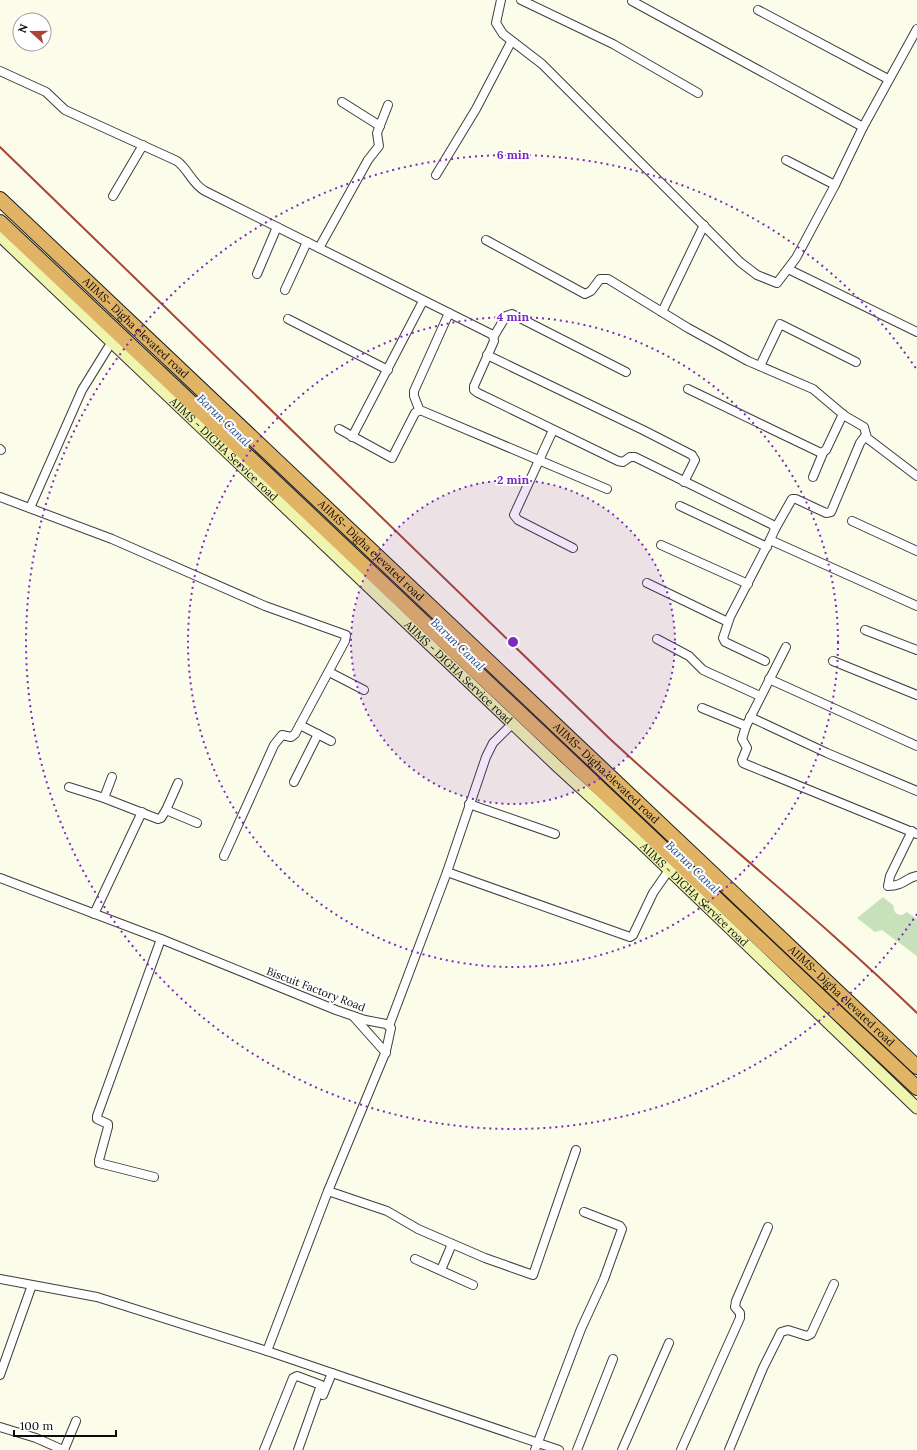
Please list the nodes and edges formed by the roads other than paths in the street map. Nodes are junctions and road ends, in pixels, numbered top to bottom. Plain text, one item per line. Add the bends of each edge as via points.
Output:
1 (501, 0) edge
2 (521, 0) edge
3 (632, 0) edge
4 (758, 10) dead end
5 (917, 29) edge
6 (511, 42) junction
7 (0, 71) edge
8 (888, 79) junction
9 (698, 93) dead end
10 (342, 102) dead end
11 (388, 105) dead end
12 (380, 126) junction
13 (863, 127) junction
14 (143, 145) junction
15 (786, 160) dead end
16 (436, 176) dead end
17 (835, 185) junction
18 (113, 196) dead end
19 (0, 199) edge
20 (0, 222) edge
21 (704, 225) junction
22 (277, 227) junction
23 (0, 236) edge
24 (486, 240) dead end
25 (307, 242) junction
26 (319, 248) junction
27 (788, 269) junction
28 (257, 274) dead end
29 (285, 290) dead end
30 (423, 301) junction
31 (662, 312) junction
32 (449, 313) junction
33 (288, 318) dead end
34 (917, 332) edge
35 (494, 336) junction
36 (111, 343) junction
37 (487, 355) junction
38 (856, 362) dead end
39 (760, 366) junction
40 (388, 370) junction
41 (626, 372) dead end
42 (688, 389) dead end
43 (418, 410) junction
44 (843, 414) junction
45 (339, 429) dead end
46 (553, 430) junction
47 (866, 435) junction
48 (352, 437) junction
49 (823, 453) junction
50 (540, 461) junction
51 (917, 476) edge
52 (813, 477) dead end
53 (684, 482) junction
54 (607, 489) dead end
55 (0, 497) edge
56 (680, 506) dead end
57 (30, 508) junction
58 (852, 521) dead end
59 (774, 529) junction
60 (769, 544) junction
61 (661, 545) dead end
62 (573, 548) dead end
63 (917, 551) edge
64 (647, 583) dead end
65 (748, 584) junction
66 (917, 606) edge
67 (728, 622) junction
68 (865, 630) dead end
69 (657, 639) dead end
70 (786, 647) dead end
71 (917, 650) edge
72 (765, 661) dead end
73 (833, 661) dead end
74 (329, 672) junction
75 (769, 679) junction
76 (364, 690) dead end
77 (917, 695) edge
78 (760, 696) junction
79 (702, 708) dead end
80 (750, 717) junction
81 (512, 724) junction
82 (300, 725) junction
83 (746, 726) junction
84 (318, 734) junction
85 (331, 741) dead end
86 (917, 746) edge
87 (112, 777) dead end
88 (294, 782) dead end
89 (178, 783) dead end
90 (69, 786) dead end
91 (917, 791) edge
92 (104, 798) junction
93 (469, 804) junction
94 (166, 810) junction
95 (142, 812) junction
96 (197, 823) dead end
97 (914, 833) edge
98 (555, 834) dead end
99 (224, 856) dead end
100 (669, 870) junction
101 (447, 872) junction
102 (917, 876) edge
103 (0, 878) edge
104 (94, 914) junction
105 (161, 939) junction
106 (353, 1016) junction
107 (389, 1026) junction
108 (386, 1053) junction
109 (917, 1067) edge
110 (917, 1088) edge
111 (917, 1108) edge
112 (576, 1150) dead end
113 (154, 1177) dead end
114 (328, 1191) junction
115 (584, 1212) dead end
116 (768, 1227) dead end
117 (452, 1244) junction
118 (415, 1258) dead end
119 (441, 1270) junction
120 (0, 1278) edge
121 (834, 1284) dead end
122 (32, 1285) junction
123 (473, 1285) dead end
124 (670, 1343) dead end
125 (267, 1351) junction
126 (613, 1359) dead end
127 (312, 1366) junction
128 (332, 1373) junction
129 (0, 1374) edge
130 (307, 1379) junction
131 (76, 1421) dead end
132 (0, 1427) edge
133 (536, 1446) edge
134 (61, 1450) edge
135 (264, 1450) edge
136 (298, 1450) edge
137 (301, 1450) edge
138 (559, 1450) edge
139 (578, 1450) edge
140 (622, 1450) edge
141 (681, 1450) edge
142 (729, 1450) edge

1 - 6 street via 496,24
2 - 9 street via 619,47
3 - 13 street
4 - 8 street
5 - 8 street
6 - 16 street via 476,109
6 - 21 street via 538,60
7 - 14 street via 46,92 65,110
8 - 13 street
10 - 12 street
11 - 12 street
12 - 26 street via 377,136 379,146 368,160
13 - 17 street
14 - 18 street
14 - 22 street via 182,165 201,189
15 - 17 street
17 - 27 street
19 - 109 highway, AIIMS- Digha elevated road
20 - 110 highway, AIIMS- Digha elevated road
21 - 27 street via 740,262 757,275 777,283
21 - 31 street
22 - 25 street
22 - 28 street
23 - 36 main road, AIIMS - DIGHA Service road
24 - 31 street via 585,294 603,278
25 - 26 street
25 - 29 street
26 - 30 street
27 - 34 street
30 - 32 street
30 - 40 street
31 - 39 street
32 - 35 street
32 - 43 street via 414,391
33 - 40 street
35 - 37 street
35 - 41 street via 506,316 512,314
36 - 57 street via 82,390
36 - 81 main road, AIIMS - DIGHA Service road
37 - 46 street via 474,383 475,391
37 - 53 street via 692,455 695,460
38 - 39 street via 780,324
39 - 44 street via 808,386
40 - 48 street
42 - 49 street via 771,431
43 - 48 street via 392,458
43 - 50 street
44 - 47 street via 864,427
44 - 49 street
45 - 48 street
46 - 50 street
46 - 53 street via 618,461 623,462 634,457
47 - 51 street
47 - 59 street via 860,443 830,512 826,513 792,499
49 - 52 street
50 - 54 street
50 - 62 street via 515,510 515,517
53 - 59 street via 772,524
55 - 57 street
56 - 60 street
57 - 74 street via 112,539 265,606 346,635
58 - 63 street
59 - 60 street
60 - 65 street
60 - 66 street
61 - 65 street
64 - 67 street
65 - 67 street
67 - 72 street via 723,635 724,641
68 - 71 street
69 - 78 street via 689,656 703,670
70 - 75 street
73 - 77 street
74 - 76 street
74 - 82 street
75 - 78 street
75 - 86 street
78 - 80 street
79 - 83 street
80 - 83 street
80 - 91 street
81 - 93 street via 490,748
81 - 100 main road, AIIMS - DIGHA Service road
82 - 84 street
82 - 99 street via 293,736 279,737 253,788
83 - 97 street via 742,739 747,746 742,760 745,764
84 - 85 street
84 - 88 street
87 - 92 street
89 - 94 street
90 - 92 street
92 - 95 street
93 - 98 street
93 - 101 street
94 - 95 street via 160,819
94 - 96 street
95 - 104 street
97 - 102 street via 890,876 888,886 898,886
100 - 101 street via 653,893 630,937
100 - 111 main road, AIIMS - DIGHA Service road
101 - 107 street
103 - 104 street, Biscuit Factory Road
104 - 105 street, Biscuit Factory Road
105 - 106 street, Biscuit Factory Road
105 - 113 street via 97,1116 97,1119 108,1124 99,1163
106 - 107 street, Biscuit Factory Road
106 - 108 street
107 - 108 street via 390,1038
108 - 114 street
112 - 117 street via 533,1275
114 - 117 street via 387,1211 412,1226
114 - 125 street
115 - 133 street via 620,1226 622,1230
116 - 141 street via 735,1304 740,1318
117 - 119 street
118 - 119 street
119 - 123 street
120 - 122 street
121 - 142 street via 811,1334 807,1336 788,1330 781,1332
122 - 125 street via 97,1297
122 - 129 street
124 - 140 street
125 - 127 street
126 - 139 street
127 - 128 street
127 - 130 street
128 - 133 street
128 - 137 street
130 - 135 street via 297,1376 293,1378
130 - 136 street via 319,1384 321,1388
131 - 134 street
132 - 134 street via 36,1438
133 - 138 street

